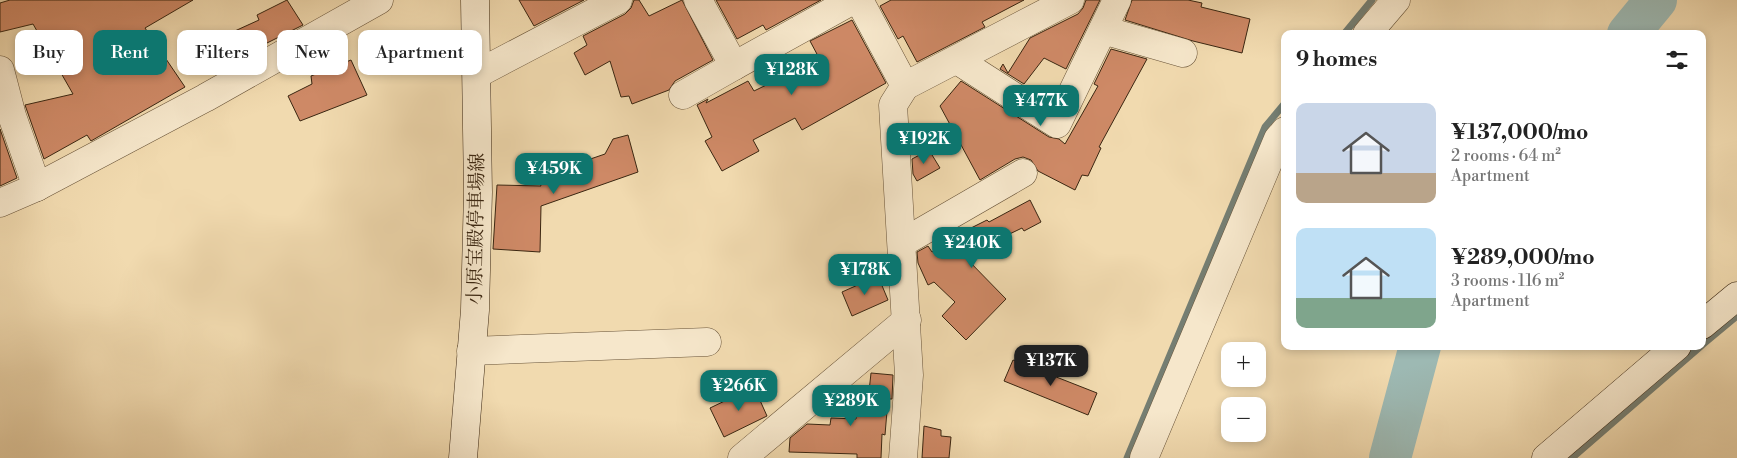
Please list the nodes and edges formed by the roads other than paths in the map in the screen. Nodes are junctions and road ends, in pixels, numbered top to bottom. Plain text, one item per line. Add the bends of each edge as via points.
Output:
1 (379, 0) edge
2 (475, 0) edge
3 (618, 0) edge
4 (698, 0) edge
5 (853, 0) edge
6 (859, 0) edge
7 (1070, 0) edge
8 (1117, 0) edge
9 (1396, 0) edge
10 (476, 30) edge
11 (1103, 30) junction
12 (1370, 30) edge
13 (1183, 53) dead end
14 (957, 60) junction
15 (734, 66) junction
16 (0, 70) edge
17 (482, 71) edge
18 (477, 75) edge
19 (905, 86) junction
20 (683, 96) dead end
21 (1281, 136) edge
22 (1023, 173) dead end
23 (37, 187) junction
24 (0, 203) edge
25 (902, 243) junction
26 (1737, 296) edge
27 (907, 320) junction
28 (1706, 322) edge
29 (706, 342) dead end
30 (1672, 350) edge
31 (471, 351) junction
32 (463, 458) edge
33 (742, 458) edge
34 (903, 458) edge
35 (1144, 458) edge
36 (1546, 458) edge

1 - 23 street via 280,57
2 - 10 street, 小原宝殿停車場線
3 - 17 street
4 - 15 street
5 - 15 street
6 - 19 street
7 - 14 street
8 - 11 street
9 - 12 street
11 - 13 street
11 - 14 street via 1057,124
14 - 19 street
15 - 20 street
16 - 23 street
18 - 31 street, 小原宝殿停車場線 via 478,192
19 - 25 street via 893,105
21 - 35 street
22 - 25 street
23 - 24 street
25 - 27 street
26 - 28 street
27 - 33 street
27 - 34 street via 909,374
29 - 31 street
30 - 36 street
31 - 32 street, 小原宝殿停車場線

